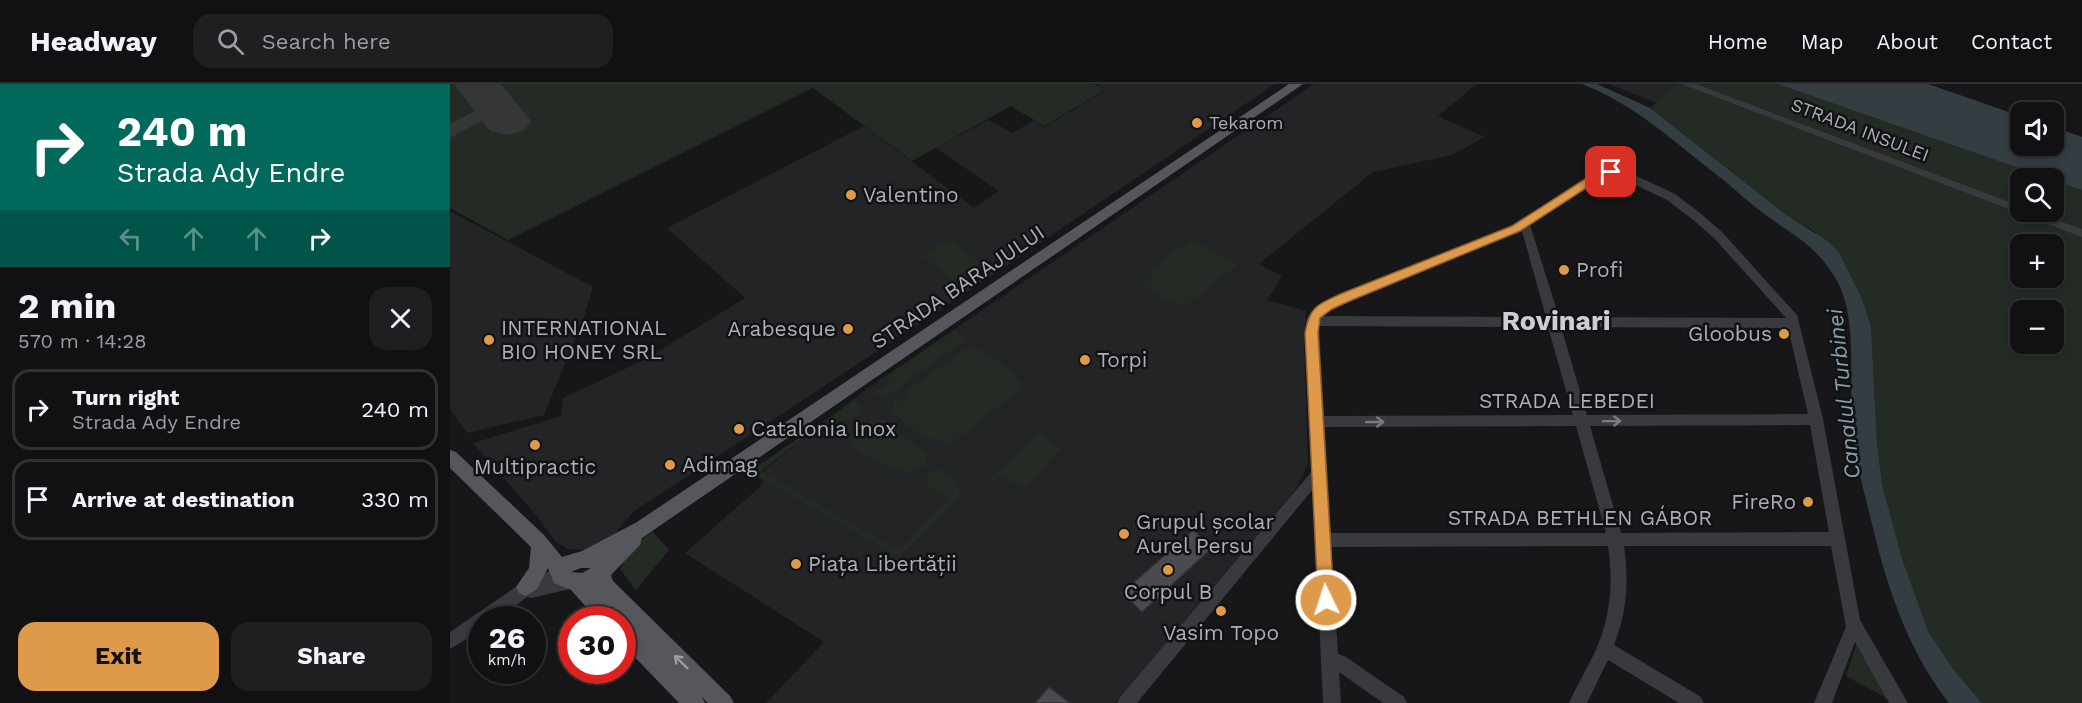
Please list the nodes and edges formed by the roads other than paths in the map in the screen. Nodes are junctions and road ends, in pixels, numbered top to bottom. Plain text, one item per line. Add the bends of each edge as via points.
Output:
1 (1297, 84) edge
2 (1687, 84) edge
3 (2010, 206) edge
4 (2052, 222) edge
5 (1524, 224) junction
6 (2082, 233) edge
7 (1312, 321) junction
8 (1553, 323) junction
9 (1793, 323) junction
10 (1816, 419) junction
11 (1317, 422) junction
12 (1582, 422) junction
13 (450, 457) edge
14 (1320, 471) junction
15 (644, 528) junction
16 (1615, 539) junction
17 (1838, 539) junction
18 (1322, 540) junction
19 (538, 543) junction
20 (622, 550) junction
21 (602, 570) junction
22 (571, 571) junction
23 (526, 587) junction
24 (508, 602) junction
25 (502, 606) edge
26 (612, 606) edge
27 (616, 606) edge
28 (618, 606) edge
29 (636, 627) edge
30 (468, 629) edge
31 (1856, 632) junction
32 (450, 641) edge
33 (636, 644) edge
34 (1605, 649) junction
35 (1330, 661) junction
36 (1330, 700) edge
37 (694, 703) edge
38 (723, 703) edge
39 (1126, 703) edge
40 (1398, 703) edge
41 (1578, 703) edge
42 (1695, 703) edge
43 (1823, 703) edge
44 (1899, 703) edge

1 - 15 main road, STRADA BARAJULUI
2 - 3 street, STRADA INSULEI
4 - 6 street, STRADA INSULEI
5 - 7 street via 1328,305
5 - 8 street
5 - 9 street via 1601,174 1627,175 1671,197 1706,225 1787,309
7 - 8 street
7 - 11 street
8 - 9 street
8 - 12 street
9 - 10 street
12 -> 10 street, STRADA LEBEDEI
10 - 17 street
11 -> 12 street, STRADA LEBEDEI
11 - 14 street
12 - 16 street
13 - 19 main road
14 - 18 street
14 - 39 street
15 - 20 main road, STRADA BARAJULUI
15 - 22 main road, STRADA BARAJULUI
16 - 17 street, STRADA BETHLEN GÁBOR
16 - 18 street, STRADA BETHLEN GÁBOR
16 - 34 street via 1620,570 1618,610
17 - 31 street
18 - 35 street
19 - 22 main road
19 - 23 main road via 540,564
20 - 21 main road, STRADA BARAJULUI
20 - 28 main road via 612,573
21 - 22 main road via 590,580
21 - 27 main road
22 - 23 street
22 - 24 street
22 - 26 main road
23 - 24 street
24 - 25 street
38 -> 29 main road
30 - 32 street
31 - 43 street via 1850,633
31 - 44 street
33 - 37 main road
34 - 41 street
34 - 42 street
35 - 36 street
35 - 40 street via 1340,663

